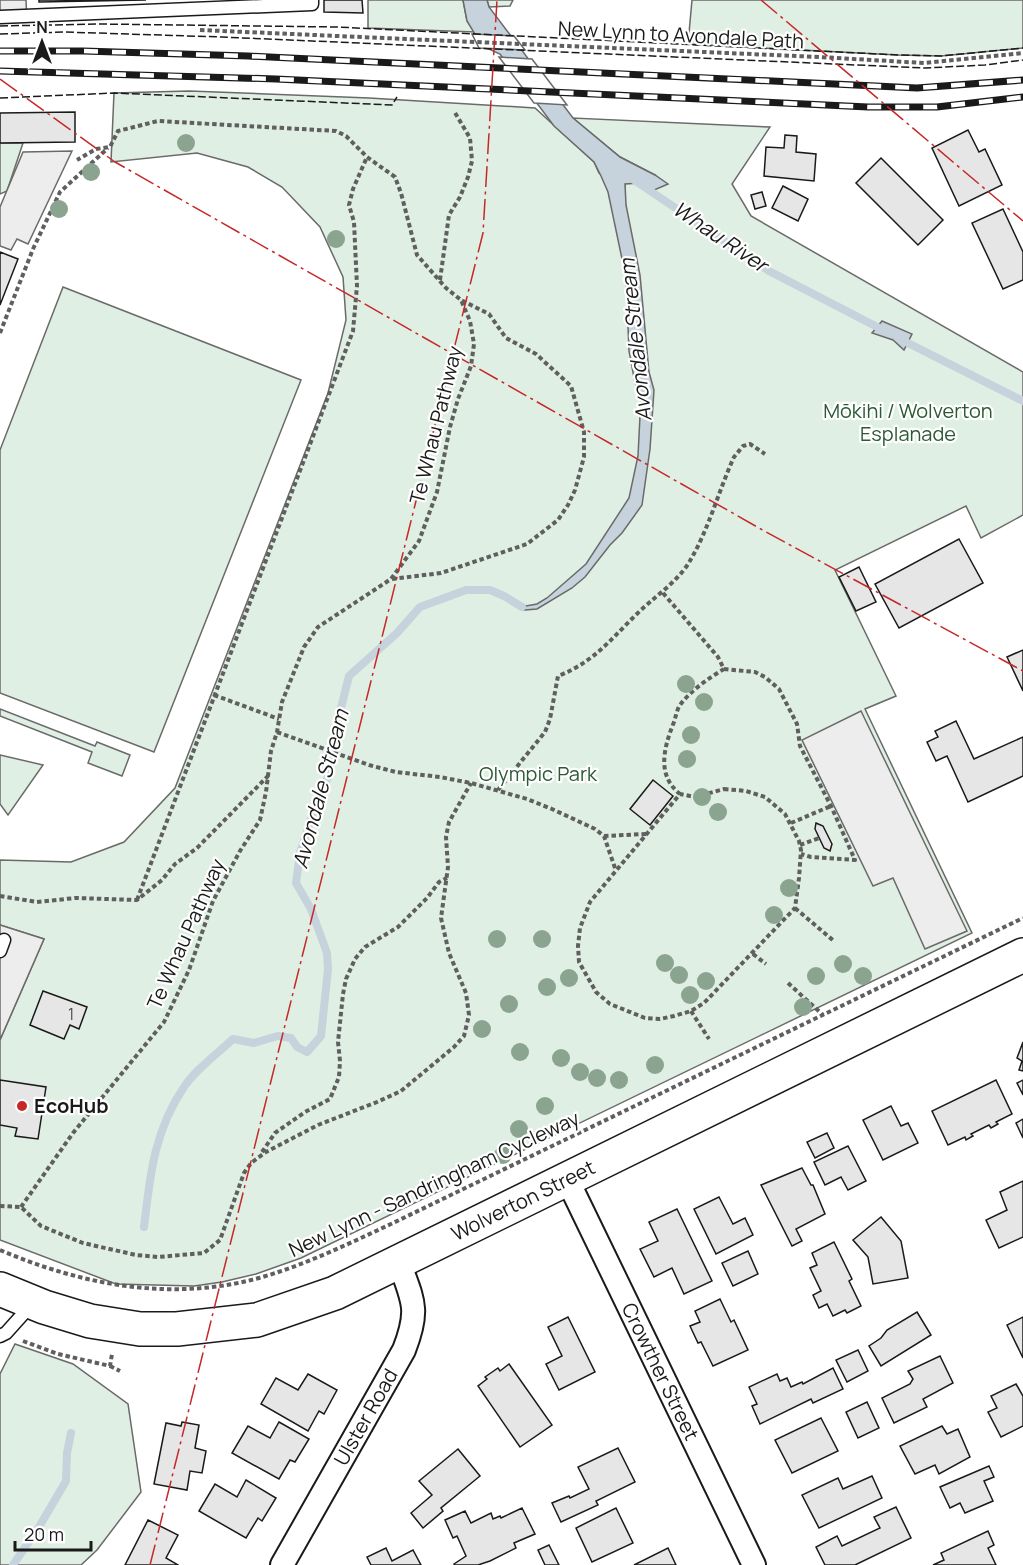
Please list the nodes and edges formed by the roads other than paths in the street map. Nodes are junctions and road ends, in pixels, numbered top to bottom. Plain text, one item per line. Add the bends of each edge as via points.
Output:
1 (312, 0) edge
2 (0, 17) edge
3 (1023, 955) edge
4 (567, 1179) junction
5 (399, 1262) junction
6 (0, 1290) edge
7 (33, 1303) junction
8 (3, 1335) edge
9 (282, 1565) edge
10 (754, 1565) edge

1 - 2 lane via 312,4
3 - 4 main road, Wolverton Street
4 - 5 main road, Wolverton Street
4 - 10 street, Crowther Street
5 - 7 main road, Wolverton Street via 335,1293 257,1320 215,1326 116,1326
5 - 9 street, Ulster Road via 413,1302 412,1330
6 - 7 main road, Wolverton Street
7 - 8 lane

